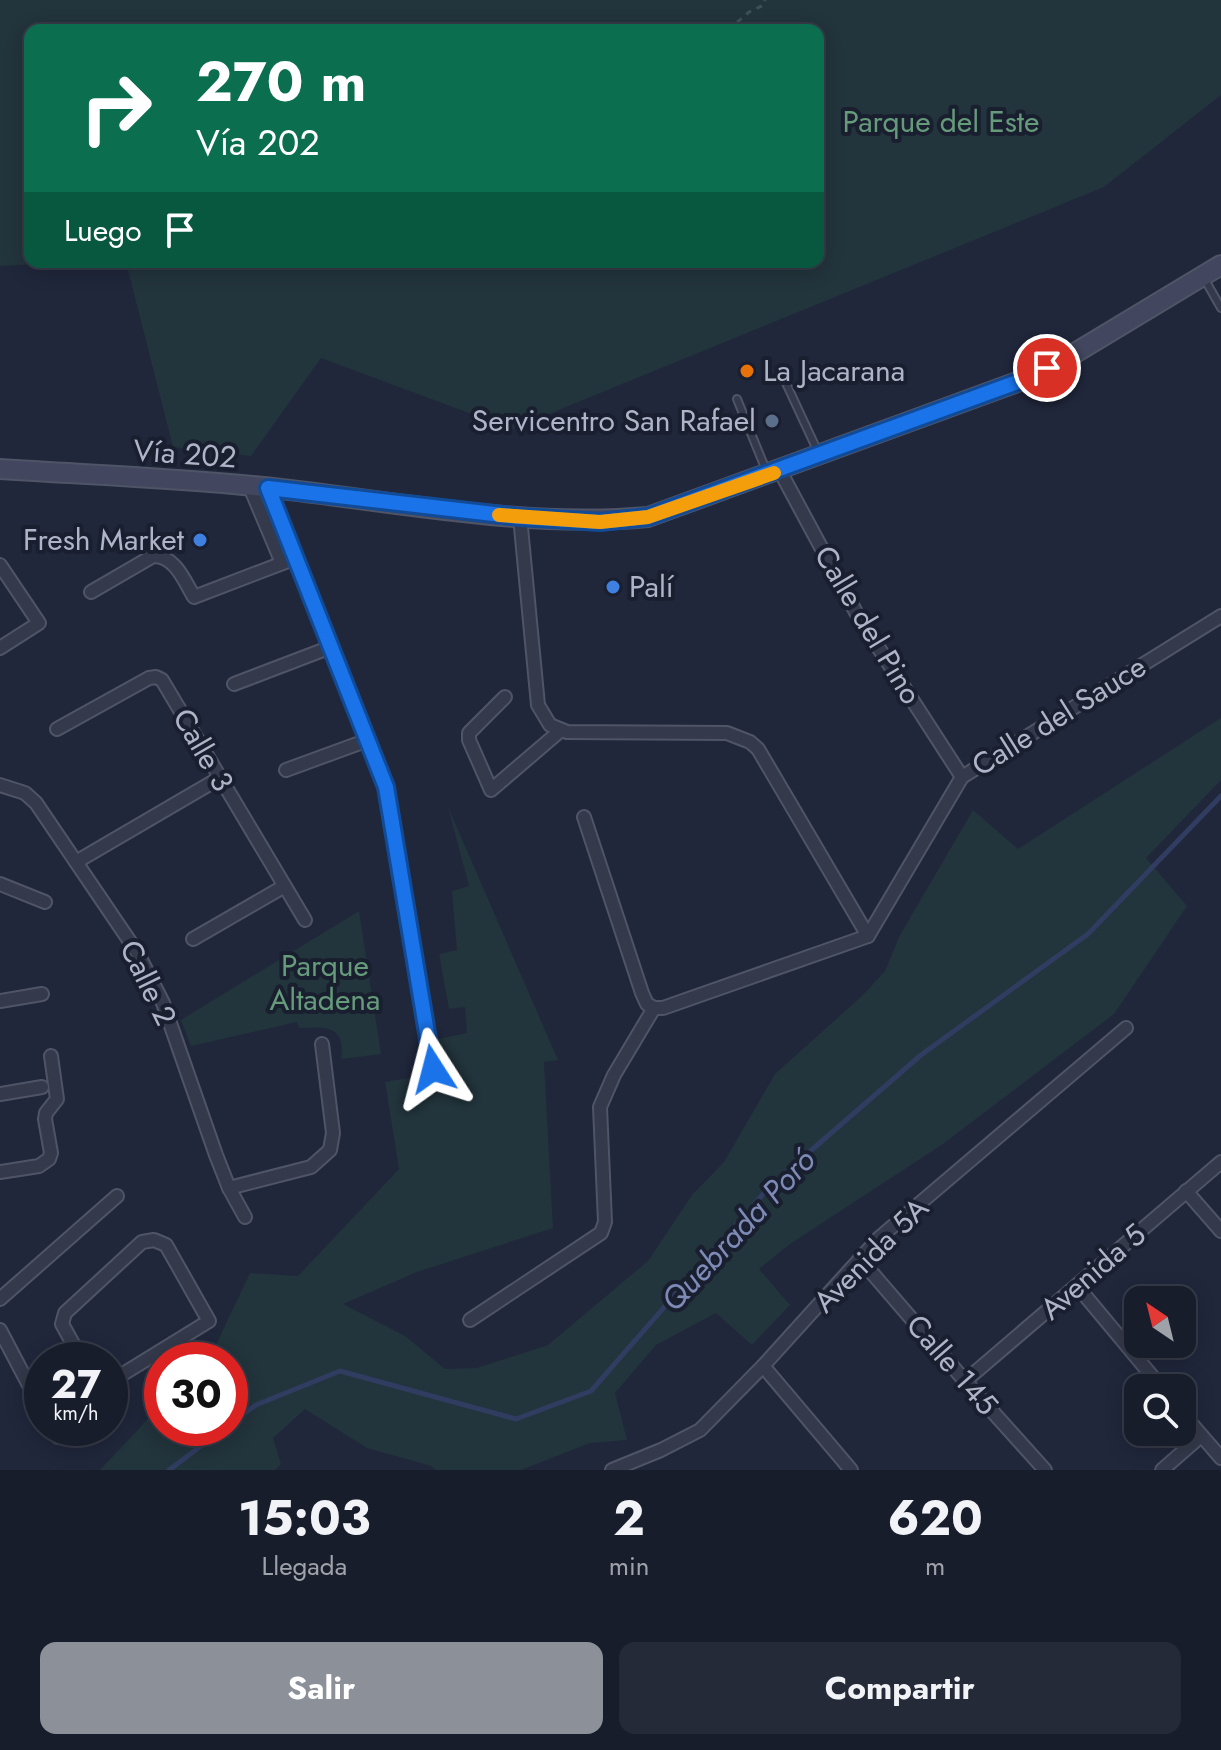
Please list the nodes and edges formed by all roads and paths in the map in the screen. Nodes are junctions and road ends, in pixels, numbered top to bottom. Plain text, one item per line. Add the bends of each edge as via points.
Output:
1 (765, 0) edge
2 (735, 24) edge
3 (1221, 265) edge
4 (1202, 275) junction
5 (1221, 308) edge
6 (785, 381) dead end
7 (737, 399) dead end
8 (819, 455) junction
9 (0, 469) edge
10 (774, 473) junction
11 (259, 487) junction
12 (520, 517) junction
13 (296, 558) junction
14 (282, 563) junction
15 (0, 565) edge
16 (91, 592) dead end
17 (1221, 616) edge
18 (331, 647) junction
19 (0, 648) edge
20 (234, 684) dead end
21 (505, 697) dead end
22 (57, 729) dead end
23 (560, 731) junction
24 (368, 740) junction
25 (286, 770) dead end
26 (962, 777) junction
27 (218, 779) junction
28 (0, 785) edge
29 (584, 817) dead end
30 (76, 862) junction
31 (0, 884) edge
32 (283, 887) junction
33 (45, 902) dead end
34 (305, 920) dead end
35 (868, 936) junction
36 (193, 939) dead end
37 (42, 994) dead end
38 (0, 1001) edge
39 (654, 1008) junction
40 (1126, 1028) dead end
41 (322, 1044) dead end
42 (51, 1056) dead end
43 (433, 1069) dead end
44 (42, 1087) dead end
45 (0, 1094) edge
46 (1221, 1162) edge
47 (0, 1172) edge
48 (229, 1188) junction
49 (1186, 1191) junction
50 (117, 1196) dead end
51 (245, 1217) dead end
52 (1221, 1231) edge
53 (860, 1259) junction
54 (1077, 1286) junction
55 (0, 1299) edge
56 (470, 1320) dead end
57 (0, 1330) edge
58 (72, 1342) edge
59 (763, 1366) junction
60 (128, 1371) edge
61 (1150, 1374) edge
62 (24, 1376) edge
63 (965, 1381) junction
64 (1196, 1430) edge
65 (1201, 1436) junction
66 (1221, 1458) edge
67 (612, 1470) edge
68 (851, 1470) edge
69 (1045, 1470) edge
70 (1162, 1470) edge

1 - 2 path
3 - 4 main road, Vía 202
4 - 5 lane
4 - 8 main road, Vía 202 via 1023,380
6 - 8 lane
7 - 10 lane
8 - 10 main road, Vía 202
9 - 11 main road, Vía 202
10 - 12 main road, Vía 202 via 648,517 600,522
10 - 26 street, Calle del Pino
11 - 12 main road, Vía 202
11 - 13 street
11 - 14 street
12 - 23 street via 538,705
13 - 14 street
13 - 18 street
14 - 16 street via 194,597 174,565 153,556
15 - 19 street via 39,623
17 - 26 street, Calle del Sauce
18 - 20 street
18 - 24 street
21 - 23 street via 469,733 491,790
22 - 27 street, Calle 3 via 156,677 167,687
23 - 35 street via 727,733 750,742
24 - 25 street
24 - 43 street via 386,787
26 - 35 street, Calle del Sauce
27 - 30 street
27 - 32 street, Calle 3
28 - 30 street, Calle 2 via 25,793 36,803
29 - 39 street via 642,993
30 - 48 street, Calle 2 via 137,952 163,1003
31 - 33 street
32 - 34 street, Calle 3
32 - 36 street
35 - 39 street
37 - 38 street
39 - 56 street via 600,1107 605,1222 601,1233
40 - 53 street, Avenida 5A
41 - 48 street via 333,1133 330,1150 311,1167
42 - 47 street via 57,1099 45,1119 49,1159 39,1166
44 - 45 street
46 - 49 street, Avenida 5
48 - 51 street, Calle 2
49 - 52 street
49 - 54 street, Avenida 5
50 - 55 street
53 - 59 street, Avenida 5A
53 - 63 street, Calle 145
54 - 61 street
54 - 63 street, Avenida 5
57 - 62 street
58 - 60 street via 62,1324 65,1313 142,1242 166,1245 209,1321
59 - 67 street, Avenida 5A via 700,1430
59 - 68 street
63 - 69 street, Calle 145
64 - 65 street
65 - 66 street
65 - 70 street

